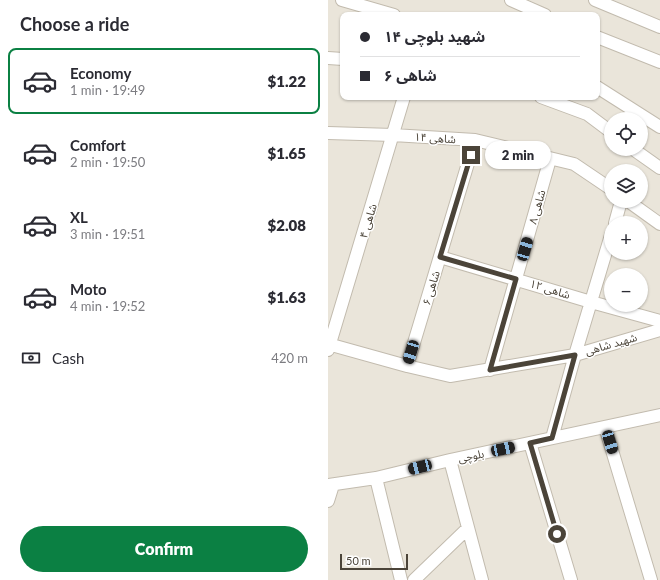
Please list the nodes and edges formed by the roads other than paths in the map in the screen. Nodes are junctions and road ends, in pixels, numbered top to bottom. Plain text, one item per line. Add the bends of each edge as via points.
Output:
1 (342, 0) edge
2 (511, 0) edge
3 (602, 2) edge
4 (384, 12) edge
5 (538, 12) edge
6 (660, 27) edge
7 (600, 38) edge
8 (328, 58) edge
9 (340, 59) edge
10 (660, 62) edge
11 (600, 89) edge
12 (403, 100) edge
13 (549, 100) edge
14 (604, 127) edge
15 (660, 127) edge
16 (328, 132) edge
17 (393, 135) junction
18 (475, 140) junction
19 (643, 156) edge
20 (550, 158) junction
21 (660, 168) edge
22 (604, 184) edge
23 (638, 208) edge
24 (660, 224) edge
25 (440, 257) junction
26 (604, 258) edge
27 (516, 279) junction
28 (591, 302) junction
29 (660, 321) edge
30 (660, 330) edge
31 (328, 346) edge
32 (575, 355) junction
33 (407, 366) junction
34 (490, 370) junction
35 (660, 415) edge
36 (605, 427) junction
37 (552, 438) junction
38 (530, 443) junction
39 (450, 460) junction
40 (376, 478) junction
41 (331, 485) edge
42 (328, 501) edge
43 (468, 528) junction
44 (401, 580) edge
45 (414, 580) edge
46 (482, 580) edge
47 (571, 580) edge
48 (651, 580) edge

1 - 4 street
2 - 5 street
3 - 6 street
7 - 10 street
8 - 9 street
11 - 15 street
12 - 17 street, شاهی ۴
13 - 14 street via 587,114
16 - 17 street, شاهی ۱۴
17 - 18 street, شاهی ۱۴
17 - 31 street, شاهی ۴
18 - 20 street, شاهی ۱۴
18 - 25 street, شاهی ۶
19 - 21 street
20 - 22 street, شاهی ۱۴ via 574,164
20 - 27 street, شاهی ۸
23 - 24 street
25 - 27 street, شاهی ۱۲
25 - 33 street, شاهی ۶
26 - 28 street
27 - 28 street, شاهی ۱۲
27 - 34 street, شاهی ۸
28 - 29 street, شاهی ۱۲
28 - 32 street
30 - 32 street, شهید شاهی
31 - 33 street, شهید شاهی
32 - 34 street, شهید شاهی
32 - 37 street
33 - 34 street, شهید شاهی via 450,376
35 - 36 street, بلوچی
36 - 37 street, بلوچی
36 - 48 street
37 - 38 street, بلوچی
38 - 39 street, بلوچی
38 - 47 street
39 - 40 street, بلوچی
39 - 43 street
40 - 41 street, بلوچی
40 - 44 street
41 - 42 street
43 - 45 street
43 - 46 street

